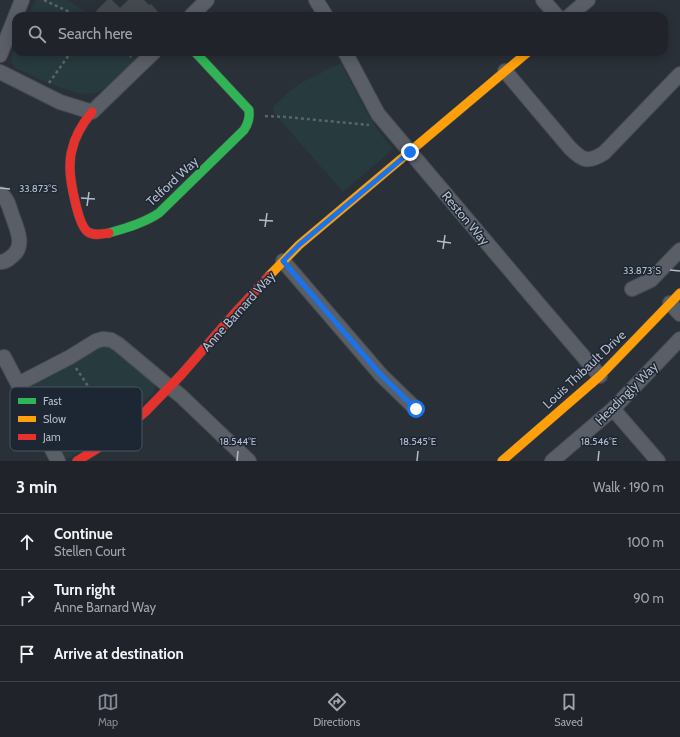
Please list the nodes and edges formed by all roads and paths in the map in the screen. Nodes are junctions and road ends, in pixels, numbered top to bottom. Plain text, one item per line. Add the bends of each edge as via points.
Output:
1 (22, 0) edge
2 (44, 0) edge
3 (207, 0) edge
4 (316, 0) edge
5 (543, 0) edge
6 (588, 0) edge
7 (17, 12) edge
8 (70, 12) edge
9 (195, 12) edge
10 (324, 12) edge
11 (554, 12) edge
12 (574, 12) edge
13 (12, 25) edge
14 (0, 55) edge
15 (69, 56) edge
16 (150, 56) edge
17 (199, 56) edge
18 (347, 56) edge
19 (523, 56) edge
20 (505, 71) junction
21 (0, 72) edge
22 (680, 74) edge
23 (41, 93) junction
24 (92, 112) junction
25 (250, 116) junction
26 (388, 126) junction
27 (410, 152) junction
28 (0, 194) edge
29 (680, 250) edge
30 (283, 261) junction
31 (0, 262) edge
32 (632, 289) dead end
33 (680, 293) edge
34 (670, 303) junction
35 (680, 314) edge
36 (680, 339) edge
37 (4, 357) dead end
38 (70, 357) junction
39 (600, 376) junction
40 (18, 384) junction
41 (20, 387) edge
42 (89, 387) edge
43 (170, 387) junction
44 (416, 409) dead end
45 (613, 409) junction
46 (142, 415) edge
47 (53, 451) edge
48 (93, 451) edge
49 (58, 461) edge
50 (77, 461) edge
51 (249, 461) edge
52 (502, 461) edge
53 (552, 461) edge
54 (658, 461) edge

1 - 7 street
2 - 8 path
3 - 9 street
4 - 10 street
5 - 11 street
6 - 12 street
13 - 14 street
15 - 23 path
16 - 24 street
17 - 25 street via 246,106
18 - 26 street, Reston Way via 378,114
19 - 20 street, Anne Barnard Way
20 - 22 street via 570,148 577,155 590,160 604,153
20 - 27 street, Anne Barnard Way
21 - 23 street
23 - 24 street
24 - 25 street, Telford Way via 75,137 70,166 78,212 86,231 92,234 104,234 142,223 164,209 244,130
25 - 26 path
26 - 27 street, Reston Way
27 - 30 street, Anne Barnard Way
27 - 39 street, Reston Way
28 - 31 street via 6,198 20,241 16,254
29 - 32 street via 651,280
30 - 43 street, Anne Barnard Way
30 - 44 street via 381,375
33 - 34 street, Louis Thibault Drive
34 - 35 street
34 - 39 street, Louis Thibault Drive
36 - 45 street, Headingly Way
37 - 40 street
38 - 40 street
38 - 42 path
38 - 43 street via 96,340 111,340
39 - 52 street, Louis Thibault Drive
40 - 41 street
43 - 46 street, Anne Barnard Way
43 - 51 street
45 - 53 street, Headingly Way
45 - 54 street
47 - 49 street
48 - 50 street, Anne Barnard Way

